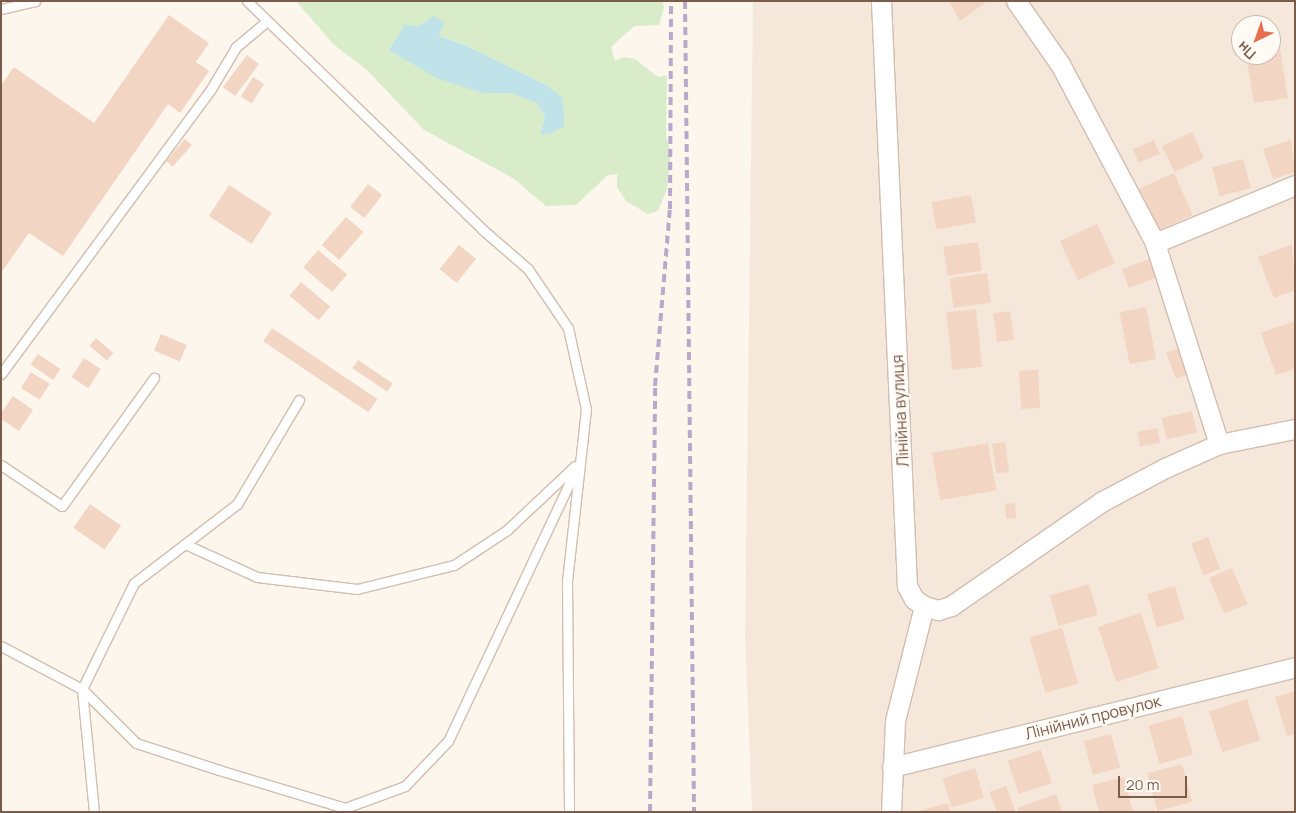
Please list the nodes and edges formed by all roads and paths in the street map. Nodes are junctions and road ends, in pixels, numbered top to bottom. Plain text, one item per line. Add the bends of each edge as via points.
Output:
1 (35, 1) edge
2 (247, 1) edge
3 (881, 1) edge
4 (1016, 1) edge
5 (1, 10) edge
6 (267, 21) junction
7 (1295, 185) edge
8 (1156, 243) junction
9 (1, 374) edge
10 (154, 378) dead end
11 (299, 400) dead end
12 (1295, 429) edge
13 (1218, 444) junction
14 (579, 462) junction
15 (1, 465) edge
16 (185, 544) junction
17 (924, 606) junction
18 (1, 646) edge
19 (1295, 667) edge
20 (82, 689) junction
21 (892, 767) junction
22 (94, 812) edge
23 (569, 812) edge
24 (890, 812) edge

1 - 5 lane
2 - 6 lane
3 - 17 street, Лінійна вулиця via 908,586 914,598
4 - 8 street via 1060,64
6 - 9 lane via 236,46 212,89
6 - 14 lane via 528,269 568,328 586,409
7 - 8 street
8 - 13 street
10 - 15 lane via 62,506
11 - 16 lane via 237,504
12 - 13 street
13 - 17 street via 1101,502 951,606 938,610
14 - 16 lane via 507,530 454,566 357,589 257,577
14 - 20 lane via 448,741 405,786 345,808 136,743
14 - 23 lane via 567,580
16 - 20 lane via 134,583
17 - 21 street via 894,721
18 - 20 lane
19 - 21 street, Лінійний провулок
20 - 22 lane
21 - 24 street

